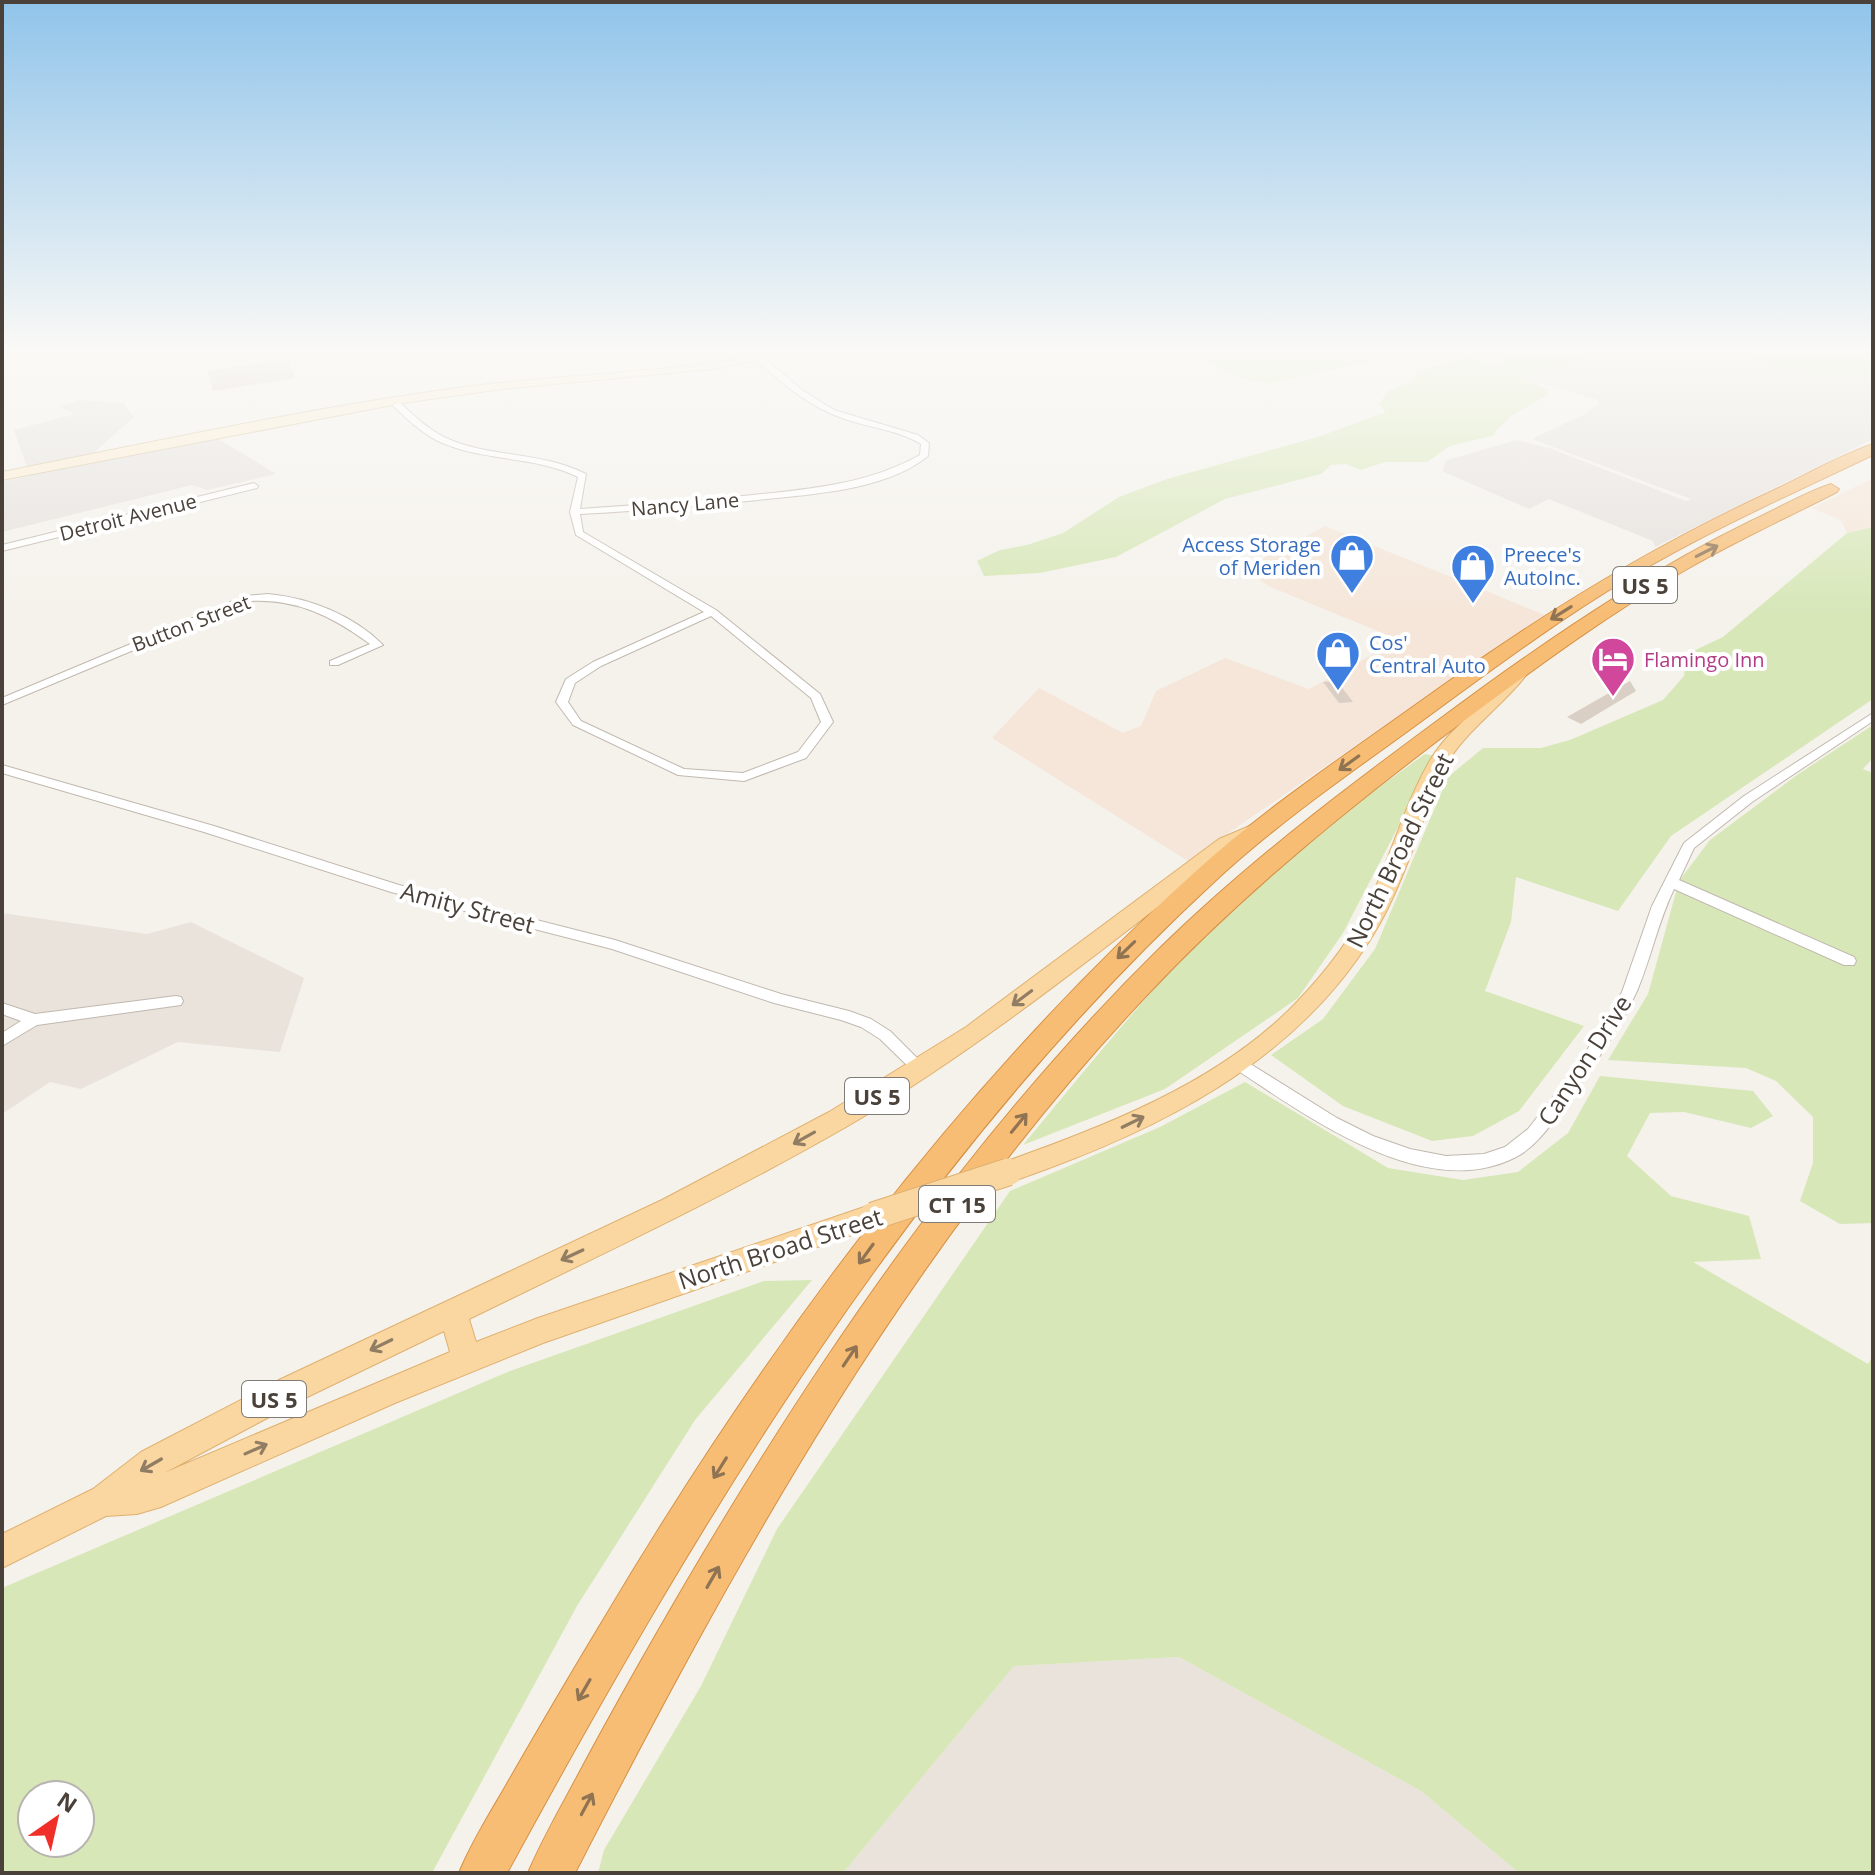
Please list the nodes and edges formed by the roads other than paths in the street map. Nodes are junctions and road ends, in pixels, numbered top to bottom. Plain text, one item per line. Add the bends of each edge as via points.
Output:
1 (192, 440) edge
2 (444, 440) edge
3 (920, 440) edge
4 (1873, 449) edge
5 (2, 476) edge
6 (1845, 482) dead end
7 (254, 486) dead end
8 (1752, 508) junction
9 (575, 512) junction
10 (1776, 516) junction
11 (2, 548) edge
12 (712, 612) junction
13 (334, 663) dead end
14 (1523, 667) junction
15 (2, 702) edge
16 (1873, 716) edge
17 (2, 769) edge
18 (1268, 824) junction
19 (1671, 882) junction
20 (1849, 961) dead end
21 (176, 1001) dead end
22 (2, 1008) edge
23 (34, 1020) junction
24 (2, 1040) edge
25 (1239, 1064) junction
26 (920, 1069) junction
27 (452, 1311) junction
28 (467, 1358) junction
29 (104, 1500) junction
30 (2, 1551) edge
31 (482, 1873) edge
32 (551, 1873) edge

1 - 5 main road
2 - 9 street via 564,464 583,476
3 - 9 street, Nancy Lane via 925,443 924,456 909,466 830,489
4 - 8 highway, North Broad Street / US 5
6 - 10 highway, North Broad Street / US 5
7 - 11 street, Detroit Avenue
8 - 10 highway
8 -> 18 highway, North Broad Street / US 5 via 1626,572 1549,620
9 - 12 street via 579,533 587,539
14 -> 10 highway, North Broad Street / US 5 via 1652,581
12 - 12 street via 597,664 570,681 562,702 577,723 682,772 744,777 802,755 827,722 816,696
13 - 15 street, Button Street via 378,645 320,607 249,598
14 - 25 main road, North Broad Street / US 5 via 1445,752 1378,904 1341,967 1291,1021
32 -> 14 highway, CT 15 via 663,1665 794,1442 905,1275 1031,1108 1132,993 1246,882 1341,803
16 - 19 street, Canyon Drive via 1705,831 1689,846
17 - 26 street, Amity Street via 396,889 615,945 844,1015 885,1035
18 -> 26 main road, North Broad Street / US 5 via 1226,844
18 -> 31 highway, CT 15 via 1161,917 1065,1013 968,1123 864,1257 658,1567
19 - 20 street
19 - 25 street, Canyon Drive via 1629,992 1589,1061 1534,1134 1511,1152 1484,1161 1446,1163 1409,1156 1331,1123
21 - 23 street
22 - 23 street
23 - 24 street
28 -> 25 main road, North Broad Street / US 5, bridge via 623,1300 1008,1172 1122,1127
26 -> 27 main road, North Broad Street / US 5 via 707,1190
27 - 28 main road
27 -> 29 main road, North Broad Street / US 5 via 152,1463
29 -> 28 main road, North Broad Street / US 5 via 161,1491
29 - 30 main road, North Broad Street / US 5

